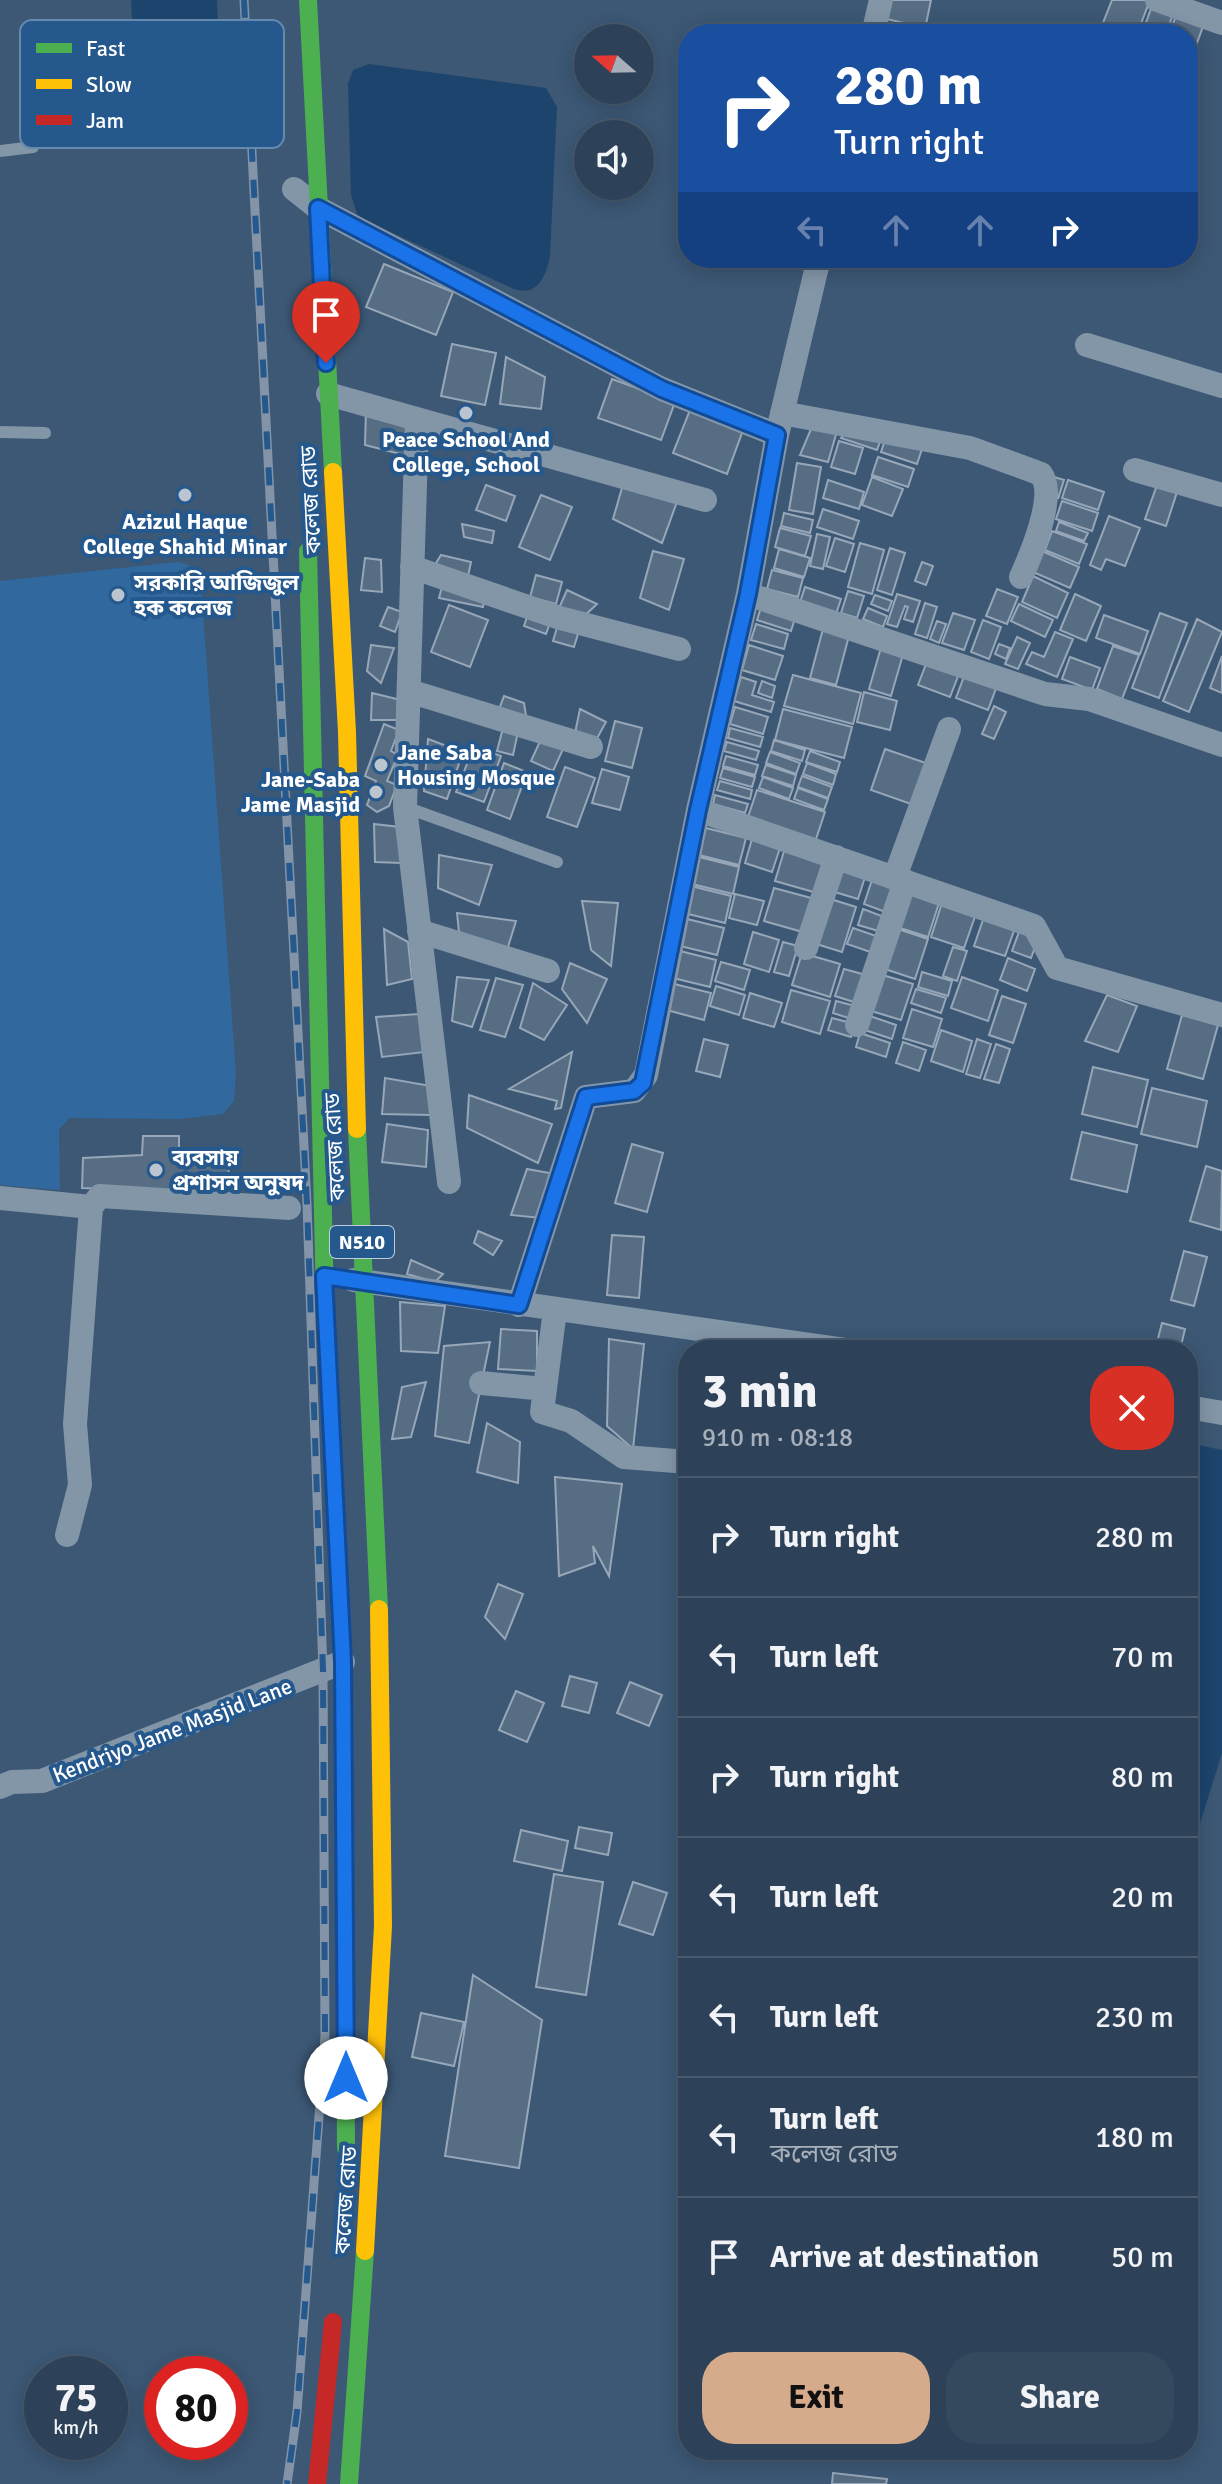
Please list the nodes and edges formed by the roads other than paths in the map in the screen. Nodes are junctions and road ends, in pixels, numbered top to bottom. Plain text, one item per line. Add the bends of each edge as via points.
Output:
1 (308, 0) edge
2 (881, 0) edge
3 (1157, 0) edge
4 (1222, 23) edge
5 (875, 24) edge
6 (25, 148) edge
7 (0, 151) edge
8 (294, 179) joint
9 (318, 208) junction
10 (296, 220) dead end
11 (817, 268) edge
12 (1087, 345) dead end
13 (1222, 386) edge
14 (328, 394) junction
15 (417, 419) junction
16 (780, 424) junction
17 (0, 432) edge
18 (45, 433) dead end
19 (1135, 470) dead end
20 (1222, 495) edge
21 (705, 500) dead end
22 (308, 538) dead end
23 (412, 567) junction
24 (1021, 577) dead end
25 (748, 594) junction
26 (679, 649) dead end
27 (409, 691) junction
28 (949, 729) dead end
29 (1222, 745) edge
30 (591, 747) dead end
31 (405, 807) junction
32 (698, 810) junction
33 (836, 857) junction
34 (557, 862) dead end
35 (900, 879) junction
36 (419, 931) junction
37 (806, 948) dead end
38 (548, 971) dead end
39 (1222, 1015) edge
40 (857, 1025) dead end
41 (449, 1182) dead end
42 (0, 1198) edge
43 (91, 1207) junction
44 (289, 1208) dead end
45 (324, 1276) junction
46 (364, 1282) junction
47 (519, 1305) junction
48 (555, 1310) junction
49 (772, 1340) edge
50 (481, 1383) dead end
51 (545, 1389) junction
52 (1198, 1409) edge
53 (1222, 1413) edge
54 (678, 1461) edge
55 (67, 1535) dead end
56 (343, 1662) junction
57 (0, 1787) edge
58 (346, 2174) dead end
59 (335, 2298) dead end
60 (317, 2484) edge
61 (349, 2484) edge

1 - 9 highway, কলেজ রোড / N510
2 - 5 street
3 - 4 street
6 - 7 lane
8 - 9 street
8 - 10 highway
9 - 14 highway, কলেজ রোড / N510
9 - 16 street via 662,389
11 - 16 street
12 - 13 street
14 - 15 street
14 - 46 highway, কলেজ রোড / N510 via 347,732
15 - 21 street
15 - 23 street
16 - 24 street via 970,448 1041,474 1046,488 1037,540
16 - 25 street
17 - 18 lane
19 - 20 street
22 - 45 highway, কলেজ রোড / N510
23 - 26 street via 560,618
23 - 27 street
25 - 29 street via 1045,694 1089,699
25 - 32 street
27 - 30 street
27 - 31 street
28 - 35 street
31 - 34 lane
31 - 36 street
32 - 33 street
32 - 47 street via 646,1075 634,1091 586,1097
33 - 35 street
33 - 37 street
35 - 39 street via 1034,926 1057,968
35 - 40 street
36 - 38 street
36 - 41 street
42 - 43 street
43 - 44 street via 100,1196
43 - 55 street via 75,1424 80,1485
45 - 46 street
45 - 56 highway, কলেজ রোড / N510
46 - 47 street
46 - 61 highway, কলেজ রোড / N510 via 380,1623 383,1926
47 - 48 street
48 - 49 street
48 - 51 street
50 - 51 street
51 - 54 street via 542,1412 571,1421 624,1457
52 - 53 street
56 - 57 street, Kendriyo Jame Masjid Lane via 42,1781
56 - 58 highway, কলেজ রোড / N510
59 - 60 highway

